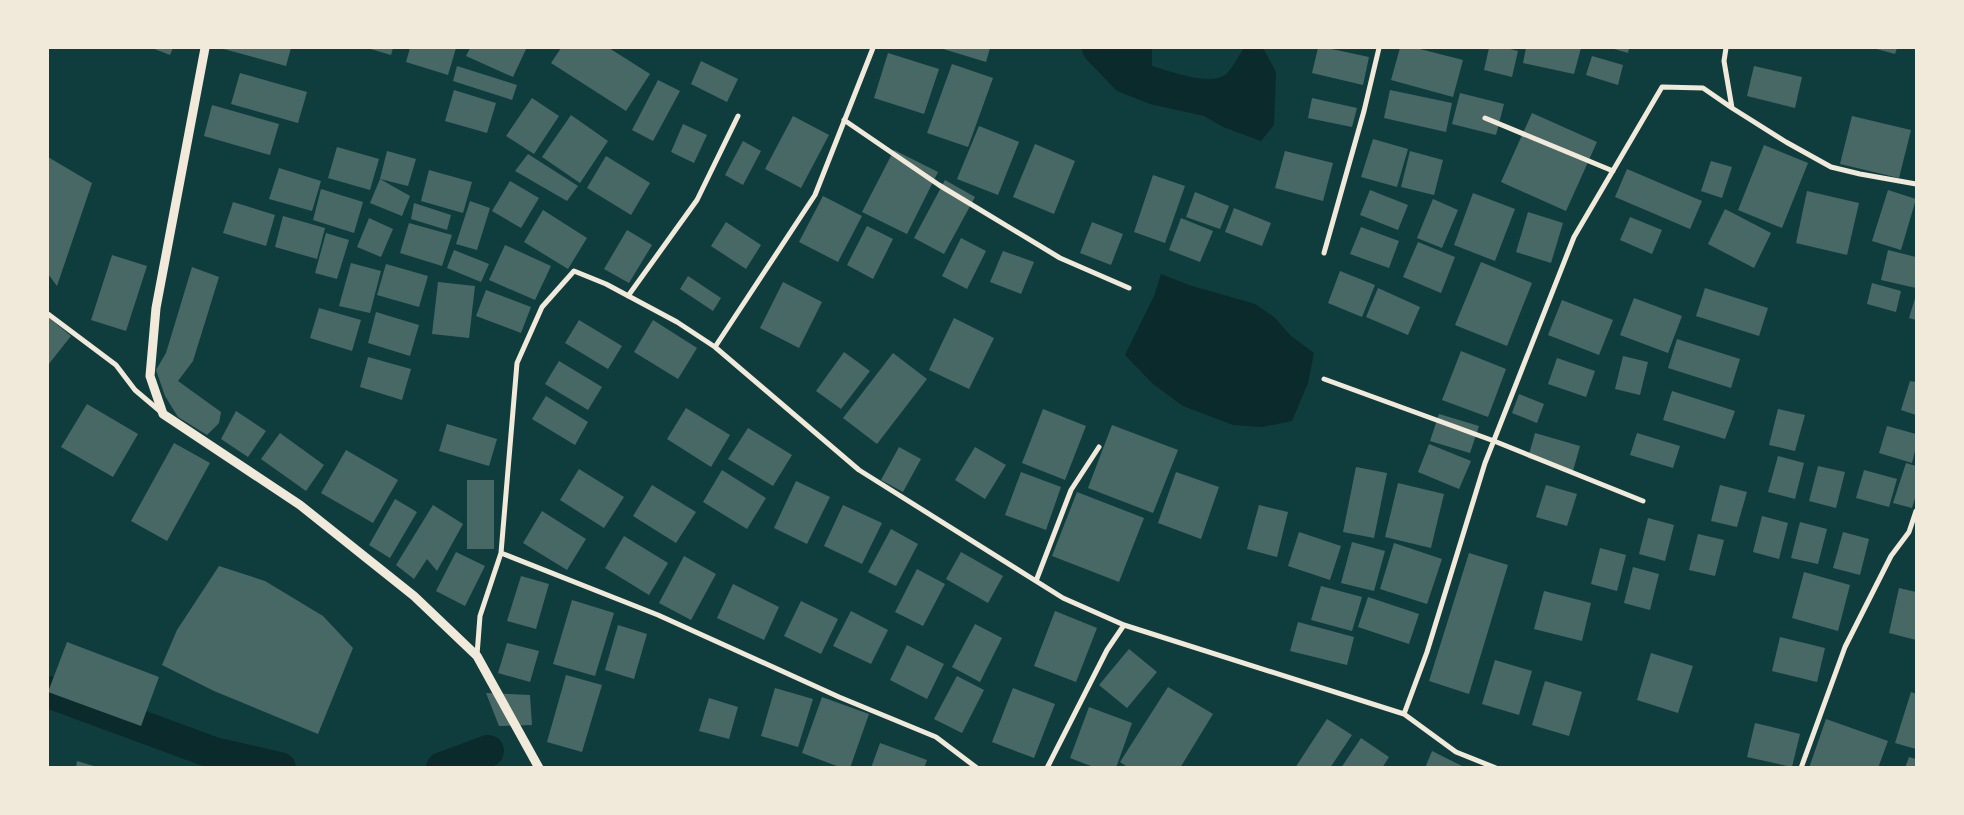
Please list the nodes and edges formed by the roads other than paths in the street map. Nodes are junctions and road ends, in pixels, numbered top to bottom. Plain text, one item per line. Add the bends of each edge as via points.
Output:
1 (205, 48) edge
2 (873, 48) edge
3 (1379, 48) edge
4 (1726, 48) edge
5 (1732, 108) junction
6 (738, 116) dead end
7 (1485, 118) dead end
8 (844, 120) junction
9 (1613, 171) junction
10 (1916, 184) edge
11 (1324, 253) dead end
12 (1129, 288) dead end
13 (628, 296) junction
14 (48, 314) edge
15 (715, 346) junction
16 (1324, 379) dead end
17 (164, 414) junction
18 (1494, 441) junction
19 (1099, 447) dead end
20 (1643, 502) dead end
21 (1916, 511) edge
22 (501, 552) junction
23 (1036, 581) junction
24 (1124, 625) junction
25 (477, 656) junction
26 (1404, 714) junction
27 (539, 768) edge
28 (977, 768) edge
29 (1047, 768) edge
30 (1496, 768) edge
31 (1801, 768) edge

1 - 17 street via 156,308 150,376
2 - 8 street
3 - 11 street
4 - 5 street via 1724,61
5 - 9 street via 1703,88 1662,87
5 - 10 street via 1831,167
6 - 13 street via 697,200
7 - 9 street
8 - 12 street via 939,185 1060,258
8 - 15 street via 815,195
9 - 18 street via 1574,237
13 - 15 street
13 - 22 street via 574,271 542,307 517,363
14 - 17 street via 116,365 135,390
15 - 23 street via 859,470
16 - 18 street
17 - 25 street via 300,505 414,596
18 - 20 street
18 - 26 street
19 - 23 street via 1071,490
21 - 31 street via 1909,532 1891,556 1844,647
22 - 25 street via 480,616
22 - 28 street via 658,614 936,737
23 - 24 street via 1063,598
24 - 26 street
24 - 29 street via 1107,650
25 - 27 street
26 - 30 street via 1456,752

